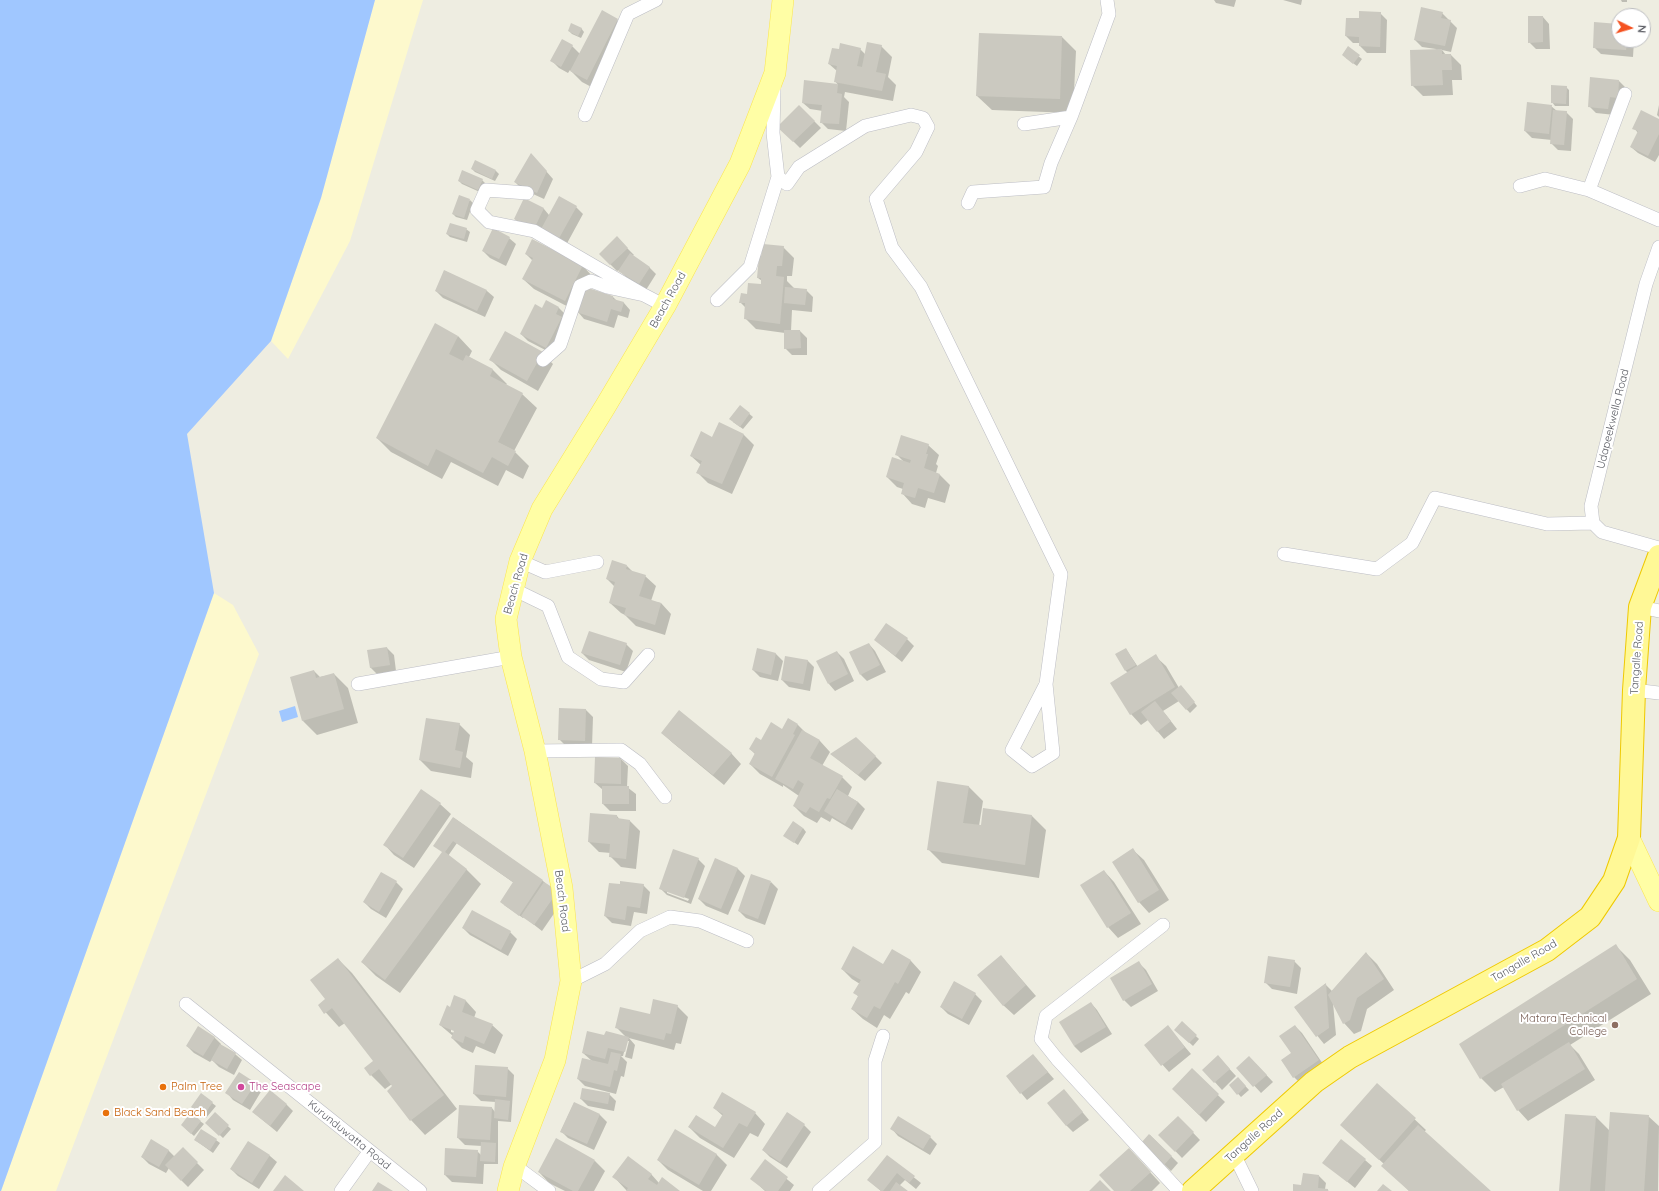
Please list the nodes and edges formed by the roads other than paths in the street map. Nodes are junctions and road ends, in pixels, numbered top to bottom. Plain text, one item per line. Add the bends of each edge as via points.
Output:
1 (656, 0) edge
2 (783, 0) edge
3 (1107, 0) edge
4 (775, 73) junction
5 (1625, 94) dead end
6 (585, 115) dead end
7 (1071, 117) junction
8 (1024, 124) dead end
9 (778, 177) junction
10 (1520, 186) dead end
11 (1589, 190) junction
12 (527, 193) dead end
13 (968, 203) dead end
14 (1659, 220) edge
15 (1659, 247) edge
16 (644, 295) junction
17 (717, 300) dead end
18 (665, 306) junction
19 (543, 360) dead end
20 (1593, 523) junction
21 (1659, 548) edge
22 (1284, 554) dead end
23 (1659, 556) edge
24 (520, 561) junction
25 (597, 562) dead end
26 (513, 588) junction
27 (1649, 609) edge
28 (648, 655) dead end
29 (511, 657) junction
30 (358, 684) dead end
31 (1046, 684) junction
32 (1634, 690) junction
33 (1659, 694) edge
34 (535, 751) junction
35 (665, 797) dead end
36 (1628, 838) junction
37 (1659, 901) edge
38 (1163, 925) dead end
39 (747, 941) dead end
40 (571, 981) junction
41 (186, 1004) dead end
42 (883, 1036) dead end
43 (369, 1152) junction
44 (1234, 1154) junction
45 (514, 1167) junction
46 (341, 1191) edge
47 (420, 1191) edge
48 (508, 1191) edge
49 (549, 1191) edge
50 (819, 1191) edge
51 (1179, 1191) edge
52 (1193, 1191) edge
53 (1252, 1191) edge

1 - 6 street via 628,14
2 - 4 main road, Beach Road
3 - 7 street via 1109,14
4 - 9 street via 772,133
4 - 18 main road, Beach Road via 740,164
5 - 11 street
7 - 8 street
7 - 13 street via 1051,163 1044,187 973,192
9 - 17 street via 750,267
9 - 31 street via 787,184 799,166 865,126 911,115 923,118 928,127 916,152 876,199 892,248 921,287 1061,574
10 - 11 street via 1545,180
11 - 14 street
12 - 16 street via 486,190 477,210 489,222 534,232
15 - 20 street, Udapeekwella Road via 1646,284 1591,506
16 - 18 street
16 - 19 street via 591,281 580,286 560,345
18 - 24 main road, Beach Road via 542,509
20 - 21 street via 1602,532
20 - 22 street via 1547,524 1435,498 1412,543 1376,569
23 - 27 highway, Tangalle Road
24 - 25 street via 545,572
24 - 26 main road, Beach Road
26 - 28 street via 548,606 568,657 601,679 624,682
26 - 29 main road, Beach Road via 506,619
27 - 32 highway, Tangalle Road
29 - 30 street
29 - 34 main road, Beach Road
31 - 31 street via 1012,750 1032,766 1054,753
32 - 33 street
32 - 36 highway, Tangalle Road
34 - 35 street via 621,750 640,764
34 - 40 main road, Beach Road via 562,888
36 - 37 main road
36 - 44 highway, Tangalle Road via 1614,881 1590,917 1547,950 1350,1057 1314,1082
38 - 51 street via 1046,1016 1041,1039
39 - 40 street via 700,921 670,917 640,931 605,964
40 - 45 main road, Beach Road via 555,1060
41 - 43 street, Kurunduwatta Road
42 - 50 street via 875,1062 875,1142
43 - 46 street
43 - 47 street, Kurunduwatta Road
44 - 52 highway, Tangalle Road
44 - 53 street
45 - 48 main road, Beach Road
45 - 49 street

